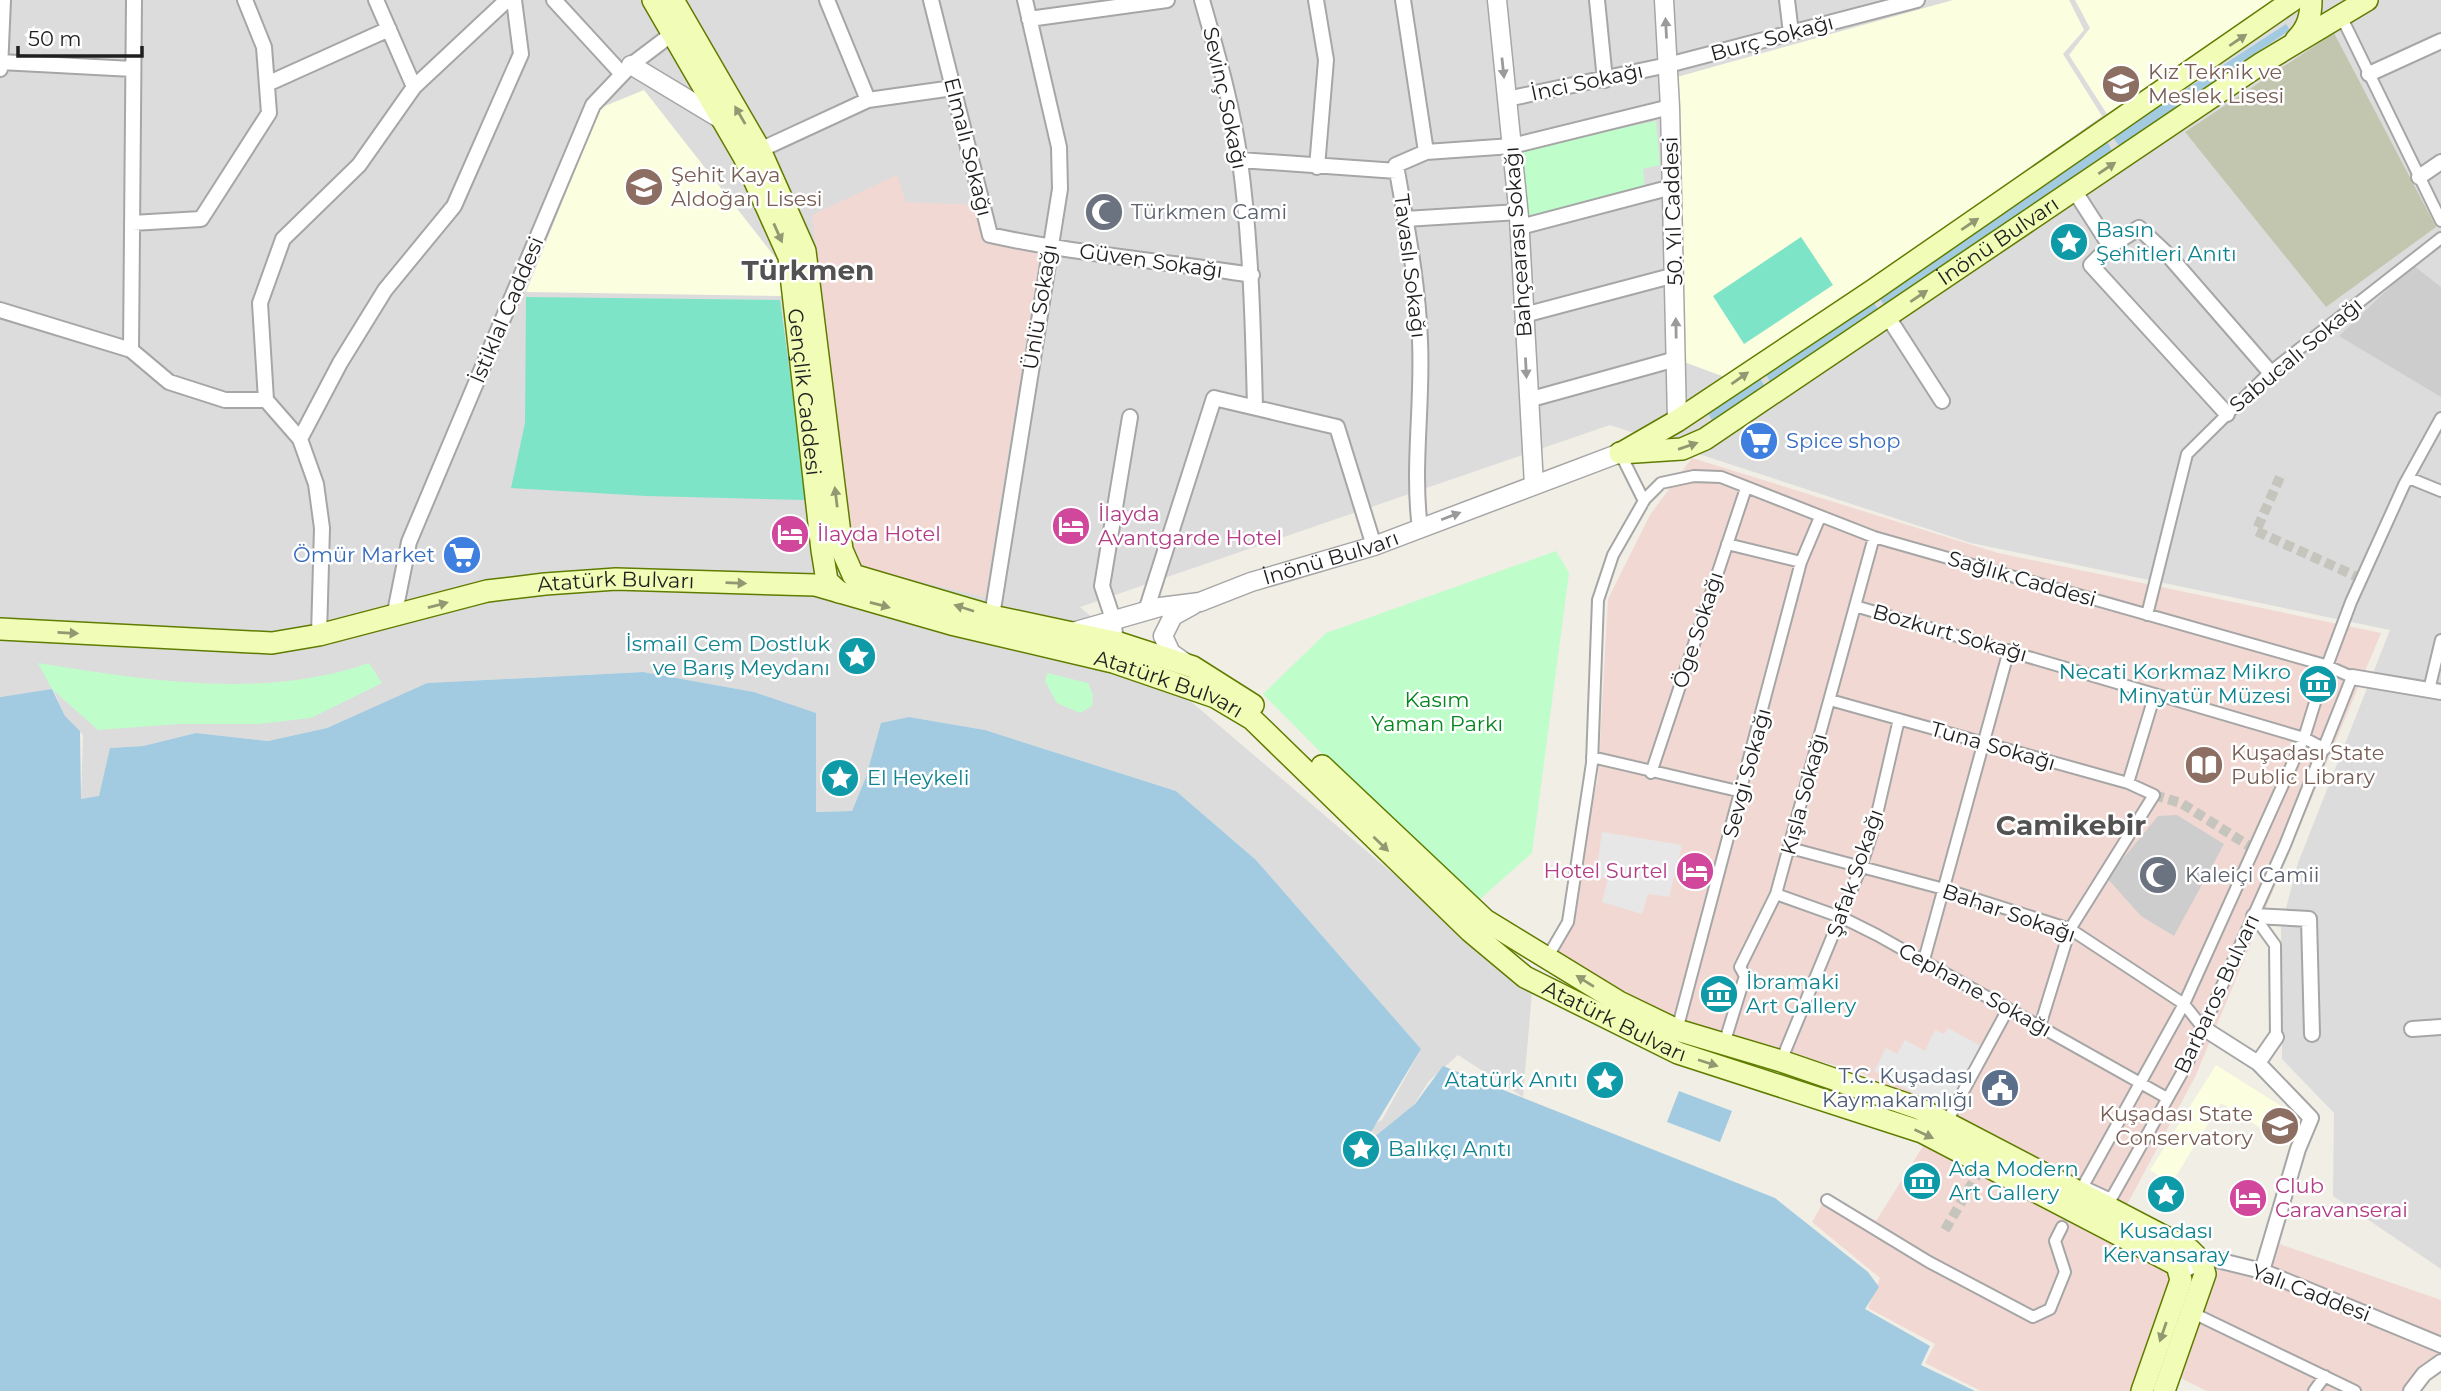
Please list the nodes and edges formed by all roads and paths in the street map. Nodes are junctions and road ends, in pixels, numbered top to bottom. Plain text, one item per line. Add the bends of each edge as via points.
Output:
1 (3, 0) edge
2 (134, 0) edge
3 (245, 0) edge
4 (376, 0) edge
5 (507, 0) edge
6 (513, 0) edge
7 (554, 0) edge
8 (653, 0) edge
9 (673, 0) edge
10 (827, 0) edge
11 (931, 0) edge
12 (1026, 0) edge
13 (1167, 0) edge
14 (1202, 0) edge
15 (1316, 0) edge
16 (1403, 0) edge
17 (1497, 0) edge
18 (1597, 0) edge
19 (1664, 0) edge
20 (1787, 0) edge
21 (1917, 0) edge
22 (2292, 0) edge
23 (2311, 0) edge
24 (2367, 0) edge
25 (2341, 16) junction
26 (1029, 19) junction
27 (389, 29) junction
28 (680, 29) junction
29 (1791, 33) junction
30 (2441, 41) edge
31 (2290, 46) junction
32 (0, 62) edge
33 (1668, 65) junction
34 (0, 69) edge
35 (133, 69) junction
36 (626, 69) junction
37 (2369, 74) junction
38 (1605, 80) junction
39 (267, 84) junction
40 (414, 87) junction
41 (953, 88) junction
42 (1507, 99) junction
43 (868, 100) junction
44 (1670, 107) junction
45 (719, 118) junction
46 (1512, 146) junction
47 (760, 150) junction
48 (1426, 152) junction
49 (1240, 160) junction
50 (2441, 162) edge
51 (1317, 167) junction
52 (1397, 171) junction
53 (2420, 177) junction
54 (1672, 187) junction
55 (2074, 190) junction
56 (1405, 219) junction
57 (1519, 219) junction
58 (2441, 221) edge
59 (132, 223) junction
60 (2441, 238) edge
61 (2110, 247) junction
62 (1049, 248) junction
63 (1252, 275) junction
64 (1675, 275) junction
65 (0, 310) edge
66 (1524, 315) junction
67 (1888, 317) junction
68 (131, 351) junction
69 (1676, 359) junction
70 (2270, 372) junction
71 (266, 400) junction
72 (1528, 400) junction
73 (1942, 401) dead end
74 (1255, 407) junction
75 (2227, 414) junction
76 (1130, 417) dead end
77 (2441, 418) edge
78 (1677, 421) junction
79 (300, 439) junction
80 (1620, 453) junction
81 (2409, 478) junction
82 (1534, 485) junction
83 (1746, 488) junction
84 (2441, 491) edge
85 (1644, 500) junction
86 (1820, 517) junction
87 (1420, 528) junction
88 (1874, 537) junction
89 (1727, 544) junction
90 (1374, 546) junction
91 (844, 556) junction
92 (1801, 562) junction
93 (826, 581) junction
94 (1200, 601) junction
95 (1855, 606) junction
96 (1146, 611) junction
97 (2147, 615) junction
98 (394, 617) junction
99 (992, 617) junction
100 (1113, 619) junction
101 (0, 629) edge
102 (1073, 631) junction
103 (319, 635) junction
104 (2441, 640) edge
105 (1035, 643) junction
106 (2009, 650) junction
107 (1116, 653) junction
108 (1193, 667) junction
109 (2324, 669) junction
110 (2352, 677) junction
111 (2435, 691) edge
112 (2155, 694) junction
113 (2316, 696) tunnel mouth
114 (1830, 700) junction
115 (1899, 719) junction
116 (2304, 738) junction
117 (1982, 745) junction
118 (2325, 749) junction
119 (1592, 757) junction
120 (1651, 773) junction
121 (2128, 783) junction
122 (1742, 792) junction
123 (1790, 848) junction
124 (1861, 867) junction
125 (1944, 889) junction
126 (1776, 894) junction
127 (2254, 916) junction
128 (1843, 918) junction
129 (2070, 929) junction
130 (1523, 946) junction
131 (1547, 958) junction
132 (1924, 960) junction
133 (1518, 972) junction
134 (2184, 1004) junction
135 (2008, 1009) junction
136 (2040, 1026) junction
137 (2441, 1027) edge
138 (2203, 1028) junction
139 (2412, 1029) dead end
140 (1677, 1030) junction
141 (2312, 1034) dead end
142 (2276, 1037) joint
143 (1724, 1044) junction
144 (1781, 1061) junction
145 (2258, 1063) junction
146 (2140, 1084) junction
147 (2167, 1098) junction
148 (1946, 1123) junction
149 (1827, 1200) dead end
150 (2062, 1227) dead end
151 (2201, 1261) junction
152 (2262, 1271) junction
153 (2180, 1272) junction
154 (2191, 1312) junction
155 (2441, 1345) edge
156 (2441, 1362) edge
157 (2325, 1376) junction
158 (2142, 1391) edge
159 (2164, 1391) edge
160 (2314, 1391) edge
161 (2355, 1391) edge
162 (2411, 1391) edge

1 - 32 street
2 - 35 street
3 - 39 street via 264,47
4 - 27 street
5 - 40 street
6 - 79 street via 522,54 454,206 385,290
7 - 36 street
8 - 28 main road, Gençlik Caddesi
9 - 28 main road, Gençlik Caddesi
10 - 43 street
11 - 41 street, Elmalı Sokağı
12 - 26 street, Ünlü Sokağı
13 - 26 street
14 - 49 street, Sevinç Sokağı via 1224,76
15 - 51 street via 1326,60
16 - 48 street
17 -> 42 street, Bahçearası Sokağı
18 - 38 street
33 -> 19 street, 50. Yıl Caddesi
20 - 29 street
21 - 29 street, Burç Sokağı
78 -> 22 main road, İnönü Bulvarı
23 - 31 main road via 2304,32
24 - 25 main road, İnönü Bulvarı
25 - 31 main road, İnönü Bulvarı
25 - 37 street
26 - 62 street, Ünlü Sokağı via 1059,147 1060,190
27 - 39 street
27 - 40 street
28 - 36 street, İstiklal Caddesi
28 - 45 main road, Gençlik Caddesi
47 -> 28 main road, Gençlik Caddesi
29 - 33 street, Burç Sokağı
30 - 37 street
55 -> 31 main road, İnönü Bulvarı
32 - 34 street
32 - 35 street
33 - 38 street, İnci Sokağı
33 - 44 street, 50. Yıl Caddesi
35 - 59 street
36 - 45 street
36 - 98 street, İstiklal Caddesi via 593,105 414,529
37 - 53 street
38 - 42 street, İnci Sokağı
39 - 59 street via 269,113 201,219
40 - 71 street via 359,165 283,239 260,303
41 - 43 street
41 - 62 street, Elmalı Sokağı via 990,235
42 - 46 street, Bahçearası Sokağı
43 - 47 street
44 - 46 street, Tavaslı Sokağı
44 - 54 street, 50. Yıl Caddesi
45 -> 93 main road, Gençlik Caddesi via 744,157 789,257
46 - 48 street, Tavaslı Sokağı
46 - 57 street, Bahçearası Sokağı
91 -> 47 main road, Gençlik Caddesi via 805,251
48 - 52 street, Tavaslı Sokağı via 1396,165
49 - 51 street
49 - 63 street, Sevinç Sokağı
50 - 53 street
51 - 52 street
52 - 56 street, Tavaslı Sokağı
53 - 58 street
54 - 57 street
54 - 64 street, 50. Yıl Caddesi
55 - 61 street
67 -> 55 main road, İnönü Bulvarı
56 - 57 street
56 - 87 street, Tavaslı Sokağı via 1420,343 1415,492
57 - 66 street, Bahçearası Sokağı
59 - 68 street
60 - 70 street, Sabucalı Sokağı
61 - 70 street via 2139,228
61 - 75 street via 2091,265
62 - 63 street, Güven Sokağı
62 - 99 street, Ünlü Sokağı
63 - 74 street, Sevinç Sokağı
64 - 66 street
69 -> 64 street, 50. Yıl Caddesi
65 - 68 street
66 -> 72 street, Bahçearası Sokağı
67 - 73 street
80 -> 67 main road, İnönü Bulvarı via 1682,449 1705,439
68 - 71 street via 169,382 225,400
69 - 72 street
69 - 78 street, 50. Yıl Caddesi
70 - 75 street, Sabucalı Sokağı
71 - 79 street
72 - 82 street, Bahçearası Sokağı
74 - 90 street via 1337,427
74 - 96 street via 1214,398
75 - 97 street, Sabucalı Sokağı via 2187,454
76 - 100 street via 1102,586
77 - 81 street
78 - 80 main road, İnönü Bulvarı
79 - 103 street via 316,484 322,528
80 - 82 street, İnönü Bulvarı
80 - 85 street
81 - 84 street
81 - 109 street
87 -> 82 street, İnönü Bulvarı
83 - 85 street, Sağlık Caddesi via 1721,477 1694,476 1661,483
83 - 86 street, Sağlık Caddesi
83 - 89 street, Öge Sokağı
85 - 119 street via 1613,555 1598,600
86 - 88 street, Sağlık Caddesi
86 - 92 street, Sevgi Sokağı
87 - 90 street, İnönü Bulvarı
88 - 95 street, Kışla Sokağı
88 - 97 street, Sağlık Caddesi
89 - 92 street
89 - 120 street, Öge Sokağı
90 - 94 street, İnönü Bulvarı
91 - 93 main road via 838,574
99 -> 91 main road, Atatürk Bulvarı via 853,576
92 - 122 street, Sevgi Sokağı
98 -> 93 main road, Atatürk Bulvarı via 487,591 545,584 616,579
93 -> 105 main road, Atatürk Bulvarı via 951,624
94 - 96 street, İnönü Bulvarı
94 - 108 street via 1173,616 1164,636 1171,653
95 - 106 street, Bozkurt Sokağı
95 - 114 street, Kışla Sokağı
96 - 100 street, İnönü Bulvarı
97 - 109 street, Sağlık Caddesi
98 - 103 main road, Atatürk Bulvarı
99 - 102 main road, Atatürk Bulvarı
100 - 102 street, İnönü Bulvarı
100 - 107 street
101 -> 103 main road, Atatürk Bulvarı via 272,643
102 - 105 street, İnönü Bulvarı
102 - 107 main road, Atatürk Bulvarı
104 - 111 street
105 - 107 main road, Atatürk Bulvarı
106 - 112 street, Bozkurt Sokağı
106 - 117 street
107 - 108 main road, Atatürk Bulvarı
107 -> 133 main road, Atatürk Bulvarı via 1215,697 1252,719
108 - 130 main road, Atatürk Bulvarı via 1261,710 1485,920
109 - 110 street, Sağlık Caddesi
110 - 111 street
110 - 118 street, Barbaros Bulvarı
112 - 116 street, Bozkurt Sokağı
112 - 121 street
113 - 116 street, Barbaros Bulvarı
114 - 115 street, Tuna Sokağı
114 - 123 street, Kışla Sokağı
115 - 117 street, Tuna Sokağı
115 - 124 street, Şafak Sokağı
116 - 118 street, Bozkurt Sokağı
116 - 134 street, Barbaros Bulvarı
117 - 121 street, Tuna Sokağı
117 - 125 street
118 - 127 street, Barbaros Bulvarı
119 - 120 street
119 - 131 street via 1568,922
120 - 122 street
121 - 129 street, Tuna Sokağı via 2154,795
122 - 140 street, Sevgi Sokağı
123 - 124 street, Bahar Sokağı
123 - 126 street, Kışla Sokağı
124 - 125 street, Bahar Sokağı
124 - 128 street, Şafak Sokağı
125 - 129 street, Bahar Sokağı
125 - 132 street
126 - 128 street, Cephane Sokağı
126 - 143 street, Kışla Sokağı via 1740,967 1745,976
127 - 138 street, Barbaros Bulvarı
127 - 141 street via 2309,919
127 - 142 street via 2275,945
128 - 132 street, Cephane Sokağı
128 - 144 street, Şafak Sokağı via 1805,996
129 - 134 street, Bahar Sokağı
129 - 136 street
130 - 131 main road, Atatürk Bulvarı
130 - 133 main road via 1510,956
131 - 133 main road via 1544,968
140 -> 131 main road, Atatürk Bulvarı via 1619,1002
132 - 135 street, Cephane Sokağı
133 -> 153 main road, Atatürk Bulvarı via 1678,1053 1922,1132 2166,1257
134 - 138 street, Bahar Sokağı
134 - 146 street, Barbaros Bulvarı
135 - 136 street, Cephane Sokağı
135 - 148 street
136 - 146 street, Cephane Sokağı
137 - 139 street
138 - 145 street
138 - 147 street, Barbaros Bulvarı
140 - 143 main road, Atatürk Bulvarı
142 - 145 street
143 - 144 main road, Atatürk Bulvarı
144 - 148 main road, Atatürk Bulvarı via 1918,1108
145 - 152 street via 2311,1118
146 - 147 street, Cephane Sokağı
146 - 147 street, Barbaros Bulvarı via 2083,1186 2111,1199
148 - 151 main road, Atatürk Bulvarı via 2190,1250
149 - 150 street via 2033,1317 2050,1309 2065,1272 2055,1241
151 - 152 street, Yalı Caddesi via 2216,1258
151 - 153 street
151 - 154 main road via 2205,1274
152 - 155 street, Yalı Caddesi
153 -> 158 main road
154 - 157 street
154 - 159 main road
156 - 162 street
157 - 160 street
157 - 161 street

